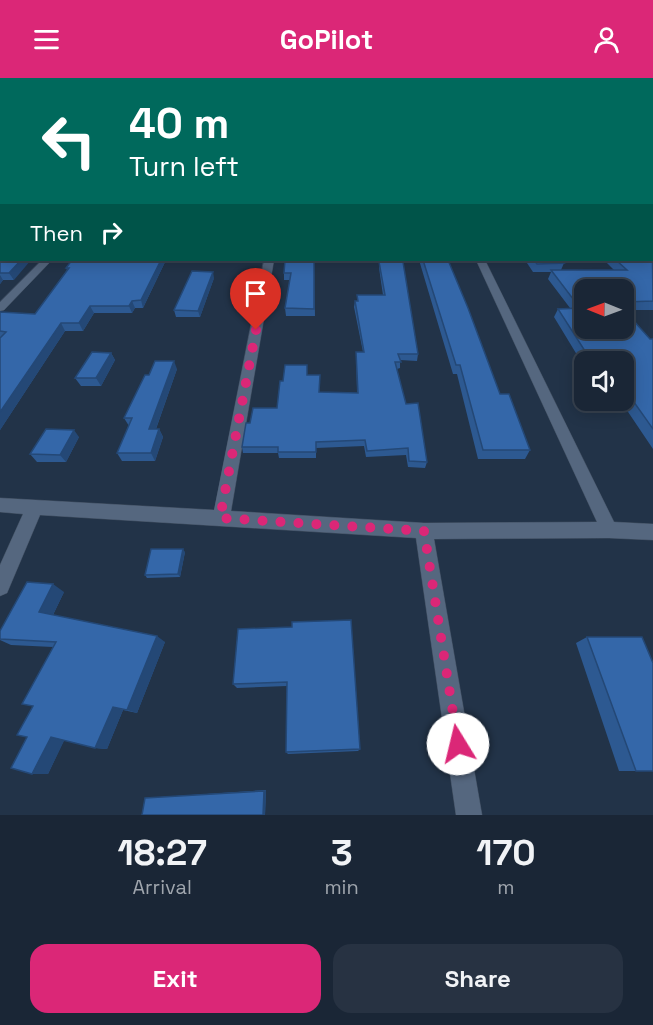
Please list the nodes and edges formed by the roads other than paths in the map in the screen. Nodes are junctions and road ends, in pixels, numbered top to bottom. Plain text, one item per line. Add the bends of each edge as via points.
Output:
1 (46, 261) edge
2 (269, 261) edge
3 (481, 261) edge
4 (0, 308) edge
5 (0, 505) edge
6 (34, 507) junction
7 (220, 518) junction
8 (609, 530) junction
9 (424, 531) junction
10 (653, 532) edge
11 (0, 586) edge
12 (469, 815) edge

1 - 4 street
2 - 7 street
3 - 8 street
5 - 6 street
6 - 7 street
6 - 11 street
7 - 9 street
8 - 9 street
8 - 10 street
9 - 12 street

